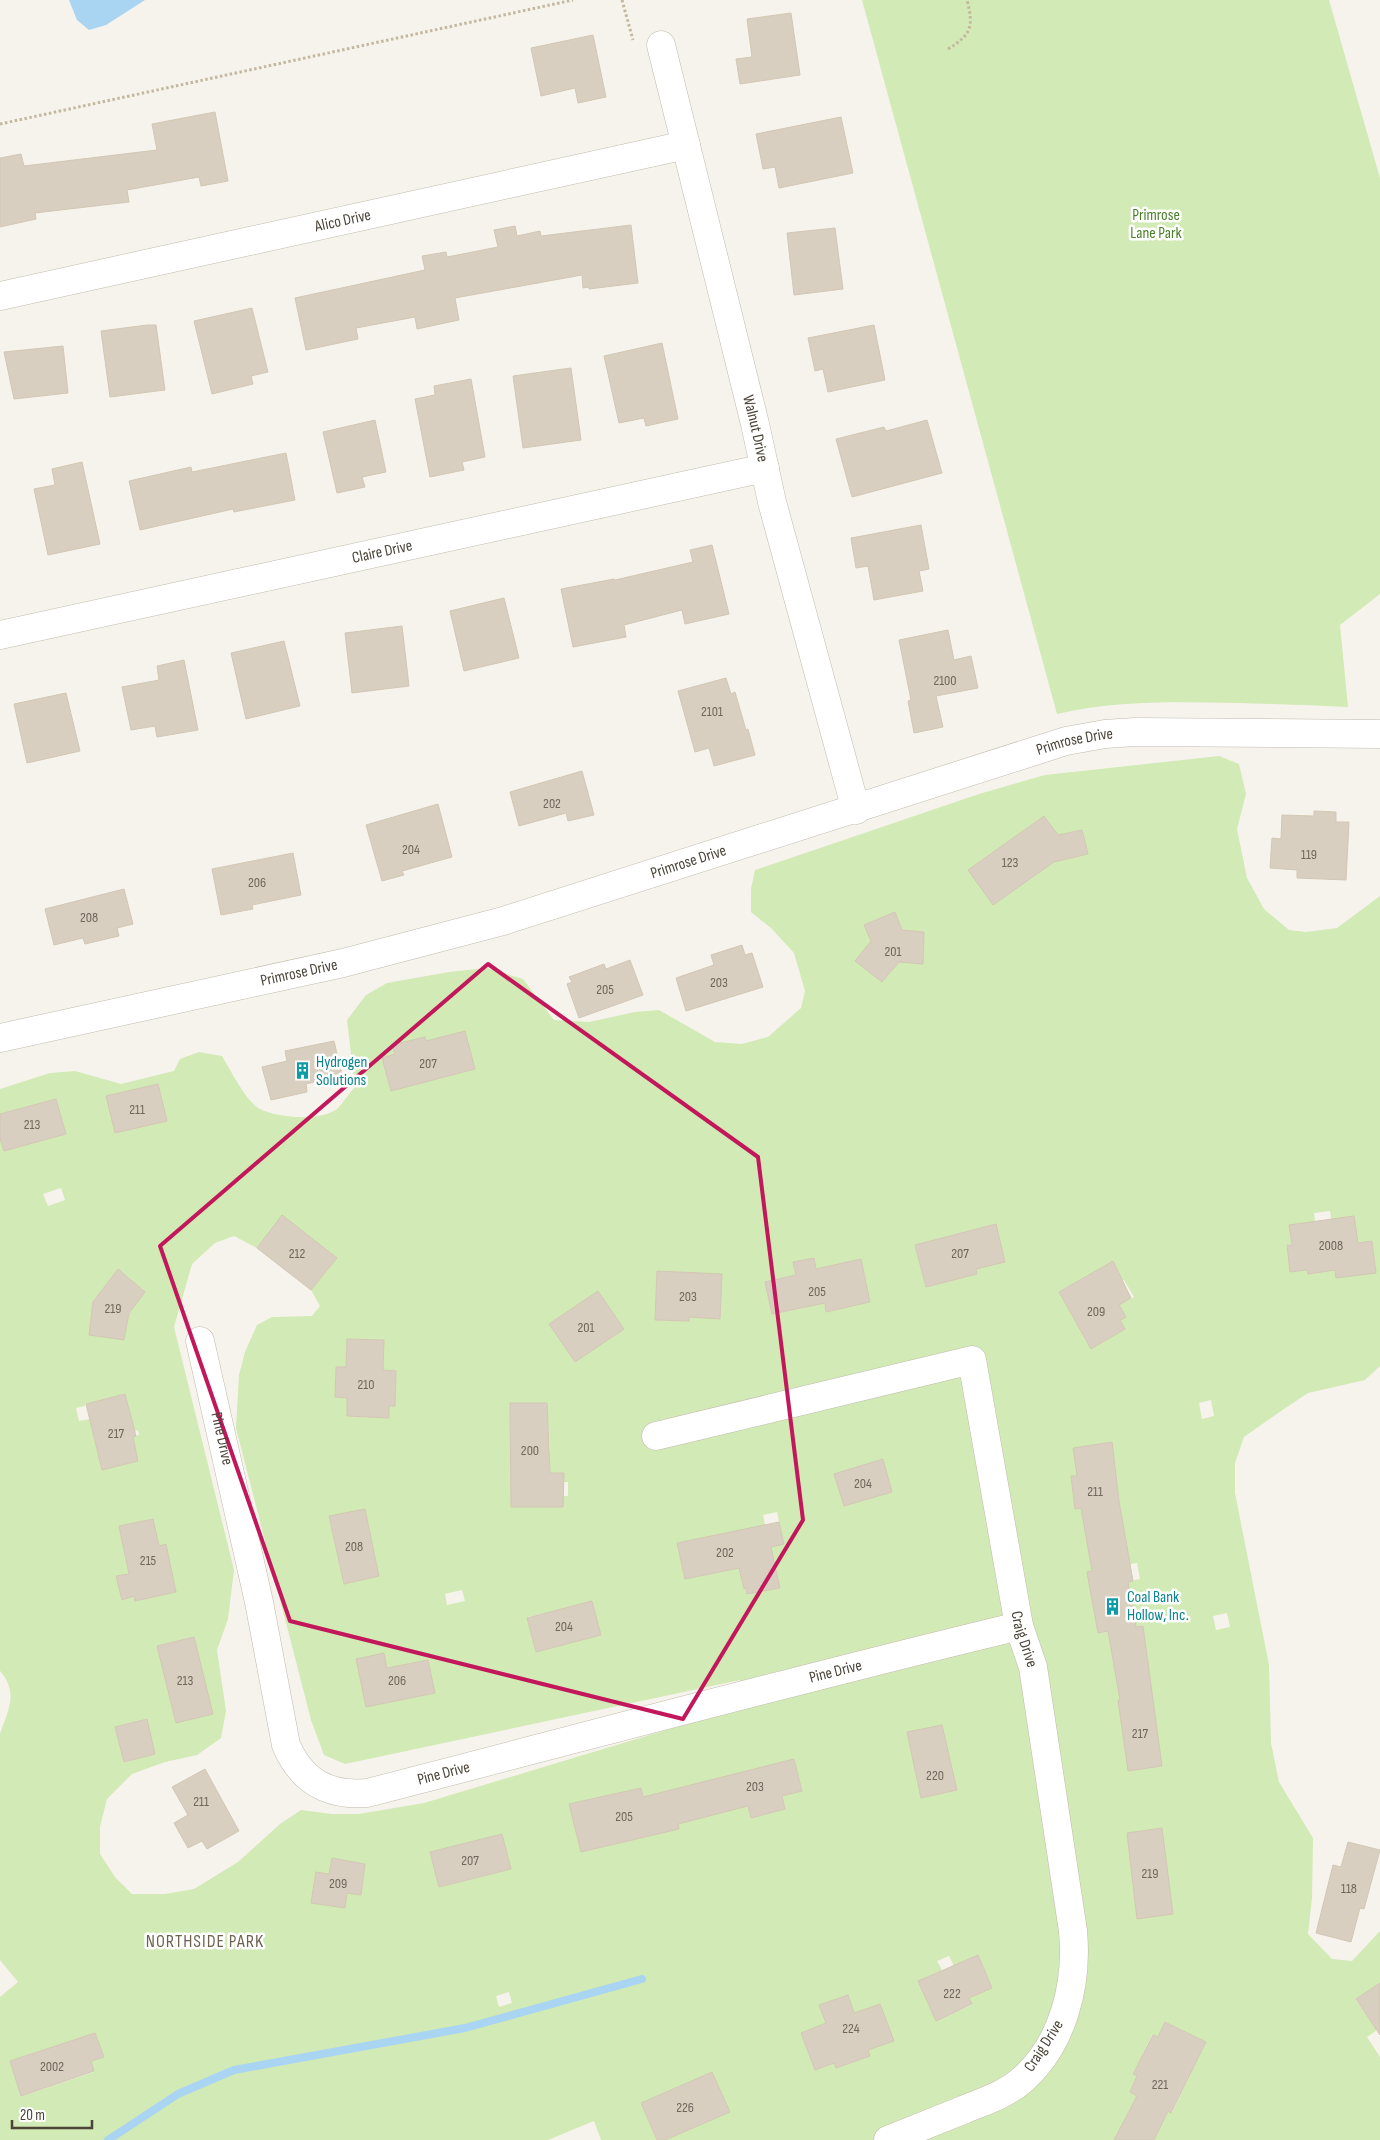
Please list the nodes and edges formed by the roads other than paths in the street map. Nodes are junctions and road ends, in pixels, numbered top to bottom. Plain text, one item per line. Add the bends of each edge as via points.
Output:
1 (661, 45) dead end
2 (686, 145) junction
3 (0, 296) edge
4 (765, 468) junction
5 (0, 635) edge
6 (1380, 734) edge
7 (856, 810) junction
8 (0, 1038) edge
9 (200, 1341) dead end
10 (656, 1436) dead end
11 (1019, 1626) junction
12 (888, 2140) edge

1 - 2 street, Walnut Drive
2 - 3 street, Alico Drive
2 - 4 street, Walnut Drive
4 - 5 street, Claire Drive
4 - 7 street, Walnut Drive
6 - 7 street, Primrose Drive via 1154,731 1105,734 1066,741
7 - 8 street, Primrose Drive via 503,921 343,963
9 - 11 street, Pine Drive via 259,1602 286,1745 303,1774 324,1788 350,1794 368,1793
10 - 11 street, Craig Drive via 972,1360
11 - 12 street, Craig Drive via 1034,1667 1073,1932 1075,1951 1070,1997 1052,2040 1020,2082 996,2096

